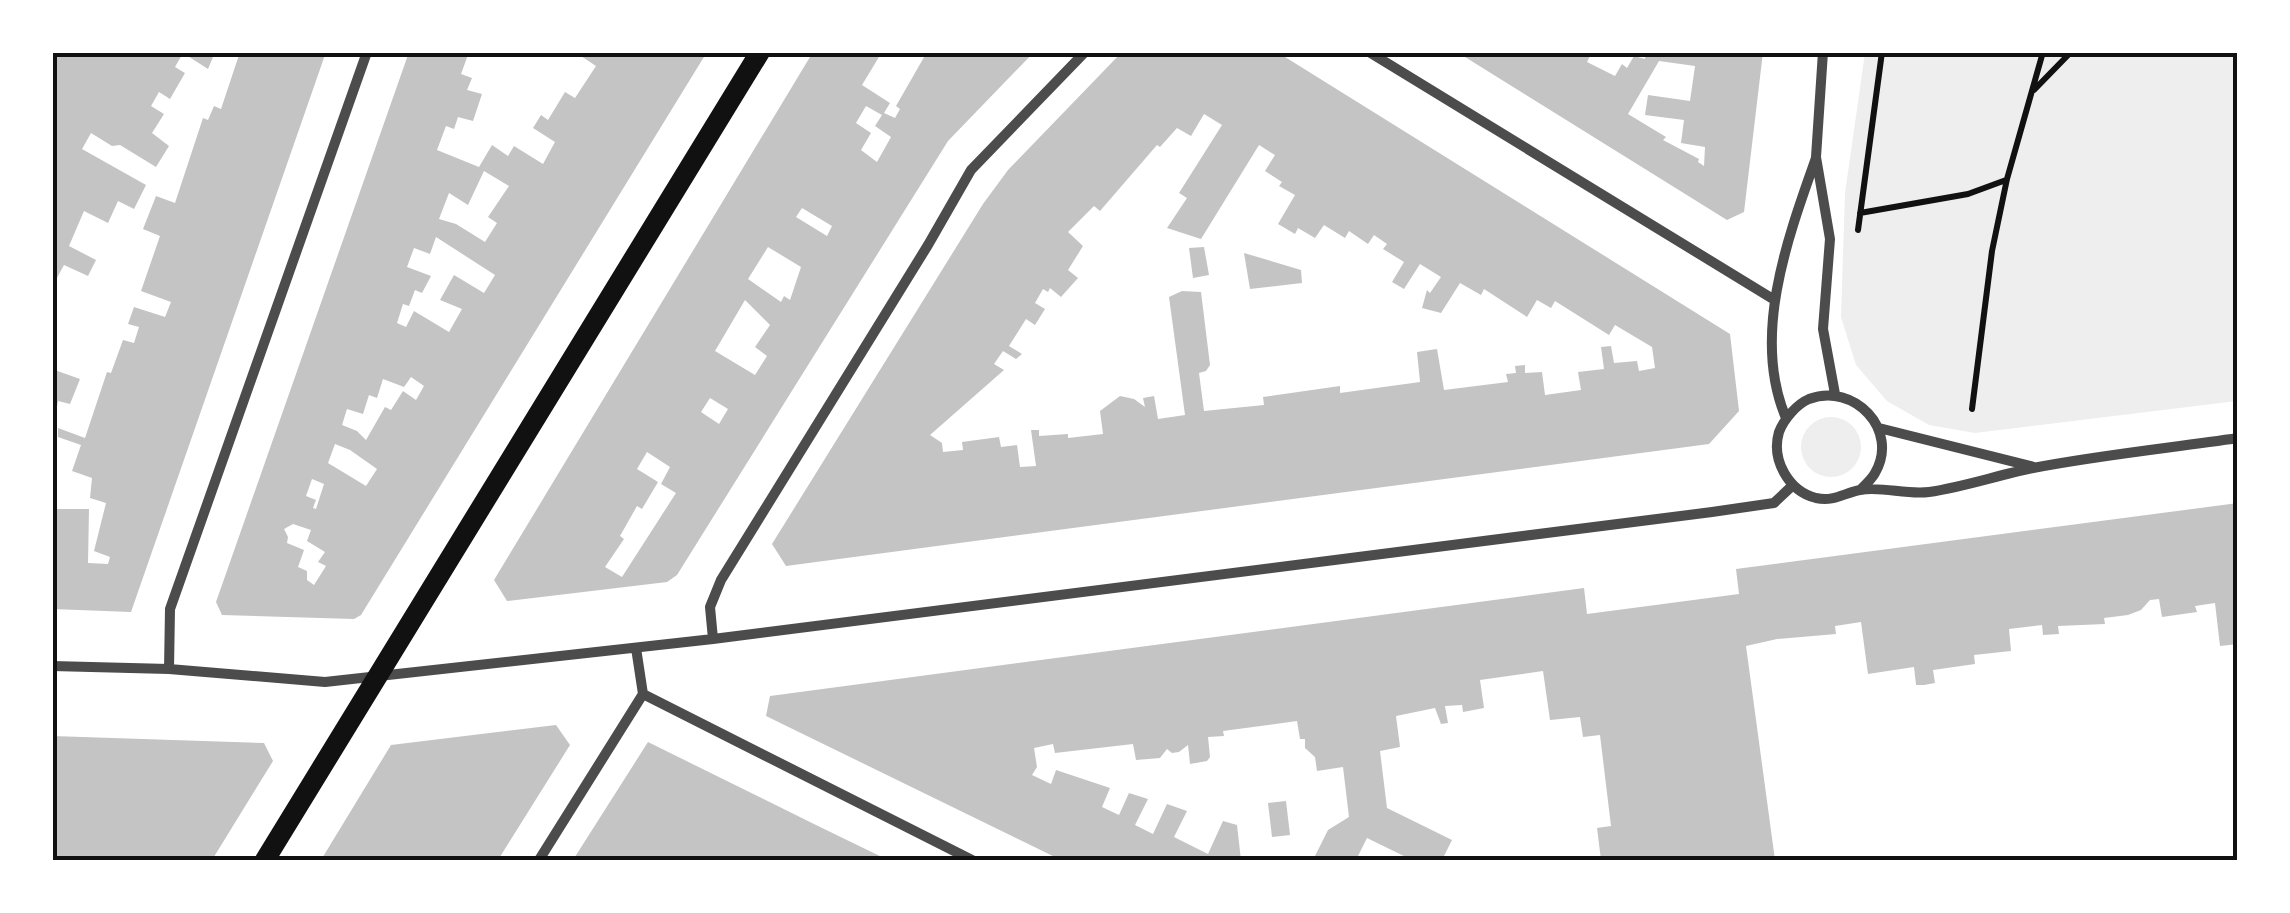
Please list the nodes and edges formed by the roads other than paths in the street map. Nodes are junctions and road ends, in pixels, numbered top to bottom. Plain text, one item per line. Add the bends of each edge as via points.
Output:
1 (366, 52) edge
2 (760, 52) edge
3 (1085, 52) edge
4 (1369, 52) edge
5 (1822, 52) edge
6 (1816, 157) junction
7 (1774, 299) junction
8 (1835, 394) junction
9 (1786, 418) junction
10 (1879, 428) junction
11 (2238, 438) edge
12 (2035, 468) junction
13 (1793, 485) junction
14 (1860, 490) junction
15 (714, 639) junction
16 (636, 648) junction
17 (52, 666) edge
18 (168, 669) junction
19 (377, 676) junction
20 (643, 694) junction
21 (266, 860) edge
22 (539, 860) edge
23 (972, 860) edge

1 - 18 street via 170,610
2 - 19 main road
3 - 15 street via 971,170 720,580 710,608
4 - 7 street
5 - 6 street
6 - 7 street
6 - 8 street via 1830,239 1823,329
7 - 9 street via 1774,392
8 - 9 street via 1807,399
8 - 10 street via 1854,400
9 - 13 street via 1777,453
10 - 12 street
10 - 14 street via 1876,473
11 - 12 street
12 - 14 street via 1926,492
13 - 14 street via 1814,498 1838,499
13 - 15 street via 1774,503 1712,512
15 - 16 street
16 - 19 street
16 - 20 street
17 - 18 street
18 - 19 street via 326,682
19 - 21 main road
20 - 22 street
20 - 23 street

